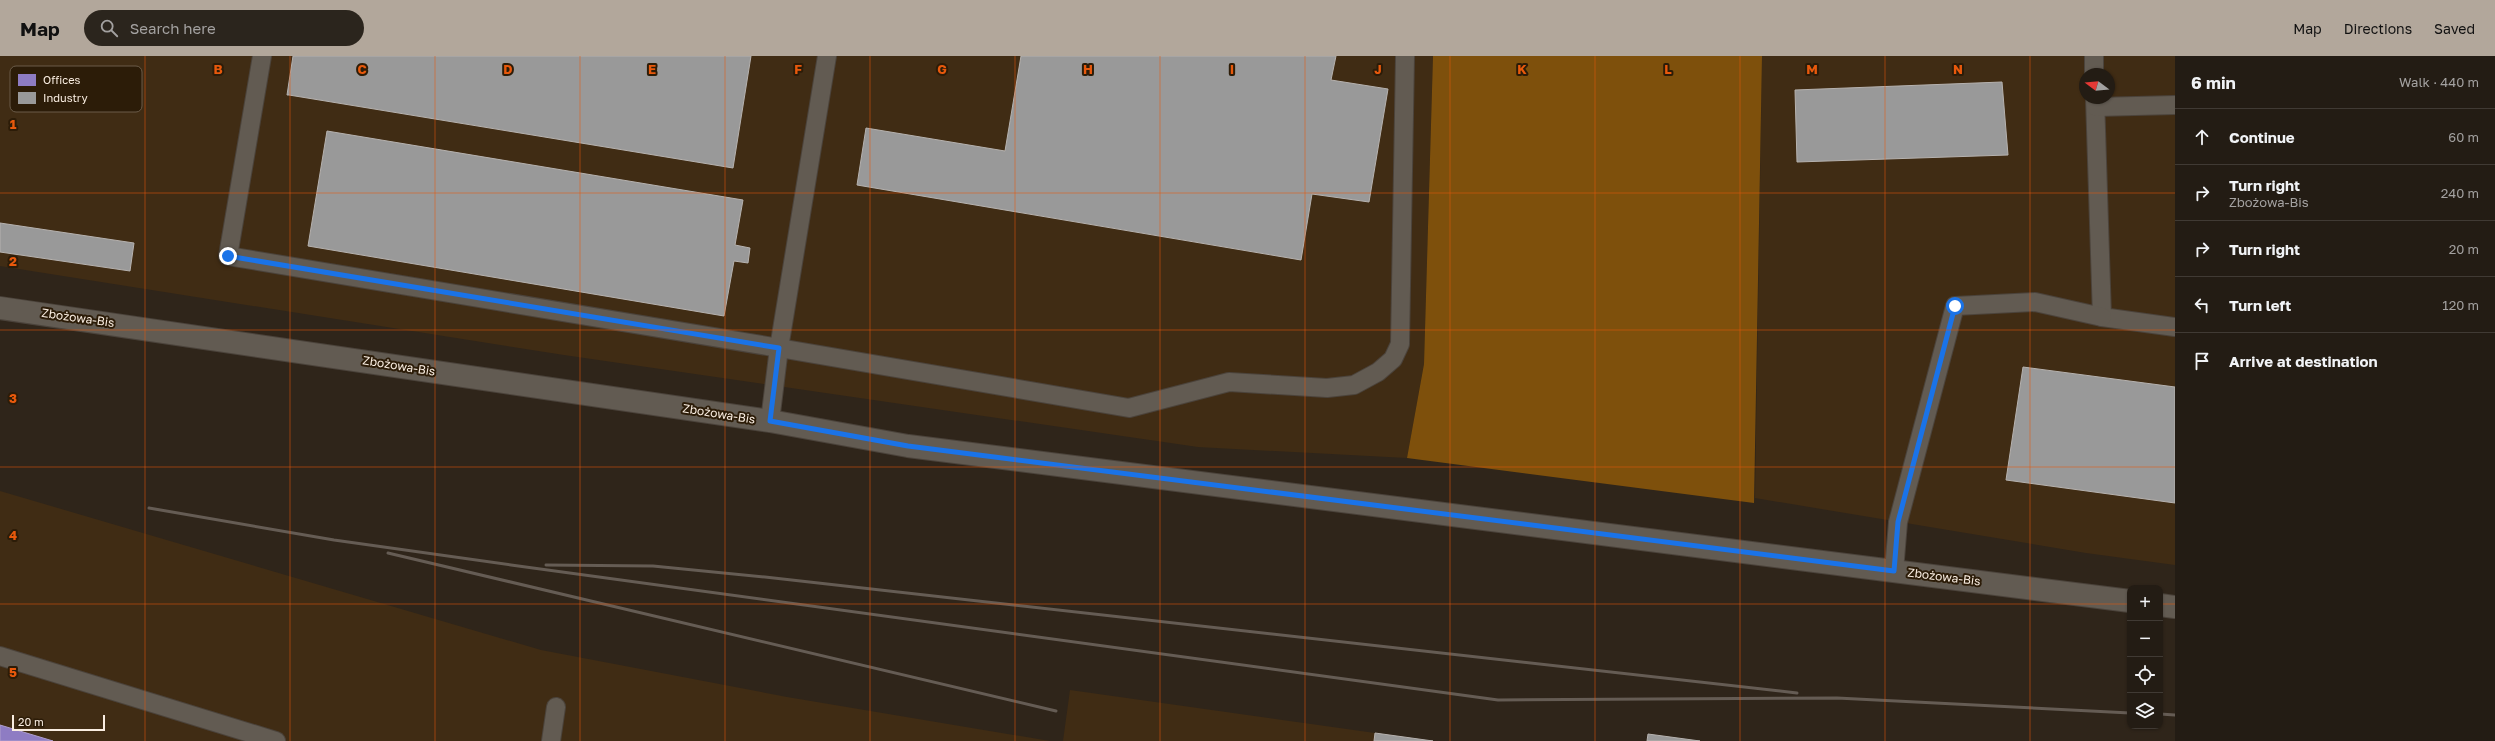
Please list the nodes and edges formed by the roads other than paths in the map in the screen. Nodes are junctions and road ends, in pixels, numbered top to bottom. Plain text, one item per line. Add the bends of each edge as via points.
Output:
1 (262, 56) edge
2 (827, 56) edge
3 (1405, 56) edge
4 (2094, 56) edge
5 (2094, 68) edge
6 (2095, 104) edge
7 (2115, 104) edge
8 (2175, 105) edge
9 (0, 308) edge
10 (2102, 317) junction
11 (2175, 327) edge
12 (779, 348) junction
13 (770, 421) junction
14 (1894, 571) junction
15 (2127, 601) edge
16 (2163, 605) edge
17 (2175, 607) edge
18 (0, 656) edge
19 (556, 707) dead end
20 (276, 741) edge
21 (552, 741) edge

1 - 12 lane via 228,256
2 - 12 lane
3 - 12 lane via 1400,344 1393,359 1378,372 1354,385 1327,388 1229,382 1129,408
4 - 5 lane
6 - 10 lane
7 - 8 lane
9 - 13 street, Zbożowa-Bis via 164,330
10 - 11 lane
10 - 14 lane via 2035,302 1955,306 1898,522
12 - 13 lane
13 - 14 street, Zbożowa-Bis via 908,446
14 - 15 street, Zbożowa-Bis
16 - 17 street
18 - 20 lane
19 - 21 lane

